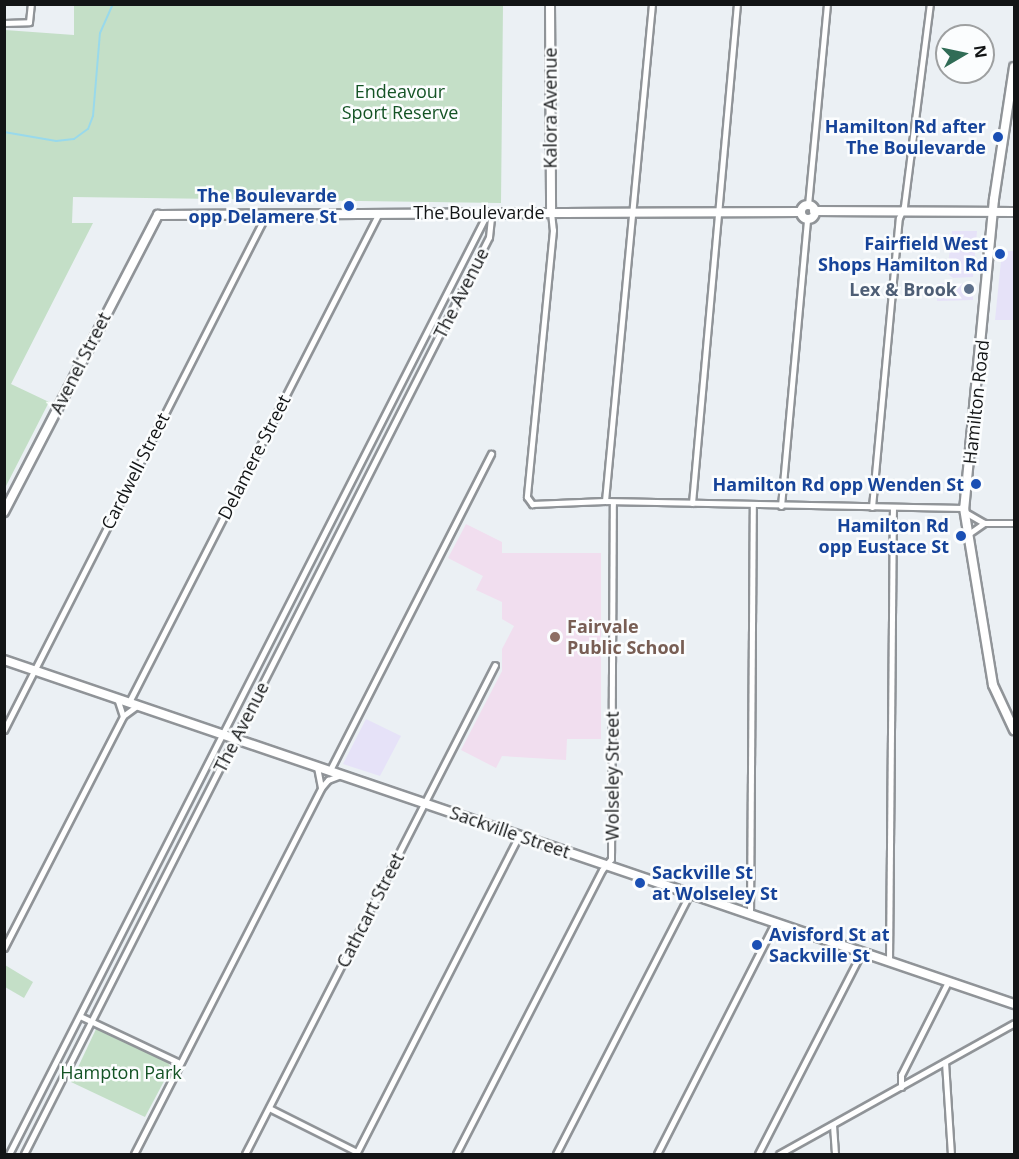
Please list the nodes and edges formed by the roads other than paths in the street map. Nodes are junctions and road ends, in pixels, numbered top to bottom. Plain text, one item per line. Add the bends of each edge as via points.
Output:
1 (31, 4) edge
2 (550, 4) edge
3 (652, 4) edge
4 (737, 4) edge
5 (827, 4) edge
6 (930, 4) edge
7 (4, 23) edge
8 (1014, 67) edge
9 (808, 205) junction
10 (488, 212) junction
11 (551, 212) junction
12 (632, 212) junction
13 (717, 212) junction
14 (801, 212) junction
15 (814, 212) junction
16 (901, 212) junction
17 (994, 212) junction
18 (1014, 212) edge
19 (267, 213) junction
20 (379, 213) junction
21 (158, 215) joint
22 (807, 219) junction
23 (491, 454) dead end
24 (605, 501) junction
25 (613, 502) junction
26 (692, 503) junction
27 (753, 506) junction
28 (781, 506) junction
29 (872, 507) junction
30 (893, 508) junction
31 (965, 509) junction
32 (4, 512) edge
33 (984, 523) junction
34 (1014, 523) edge
35 (968, 535) junction
36 (4, 660) edge
37 (495, 665) dead end
38 (35, 670) junction
39 (117, 698) junction
40 (129, 702) junction
41 (138, 705) junction
42 (123, 716) junction
43 (4, 730) edge
44 (1014, 730) edge
45 (223, 734) junction
46 (235, 738) junction
47 (316, 765) junction
48 (330, 770) junction
49 (343, 775) junction
50 (321, 788) junction
51 (424, 802) junction
52 (519, 835) junction
53 (607, 865) junction
54 (690, 892) junction
55 (750, 913) junction
56 (776, 922) junction
57 (4, 948) edge
58 (862, 952) junction
59 (889, 961) junction
60 (948, 982) junction
61 (1014, 1004) edge
62 (80, 1016) junction
63 (92, 1021) junction
64 (1014, 1023) edge
65 (945, 1062) junction
66 (180, 1063) junction
67 (901, 1087) junction
68 (268, 1108) junction
69 (833, 1125) junction
70 (356, 1154) edge
71 (9, 1155) edge
72 (24, 1155) edge
73 (134, 1155) edge
74 (245, 1155) edge
75 (456, 1155) edge
76 (556, 1155) edge
77 (657, 1155) edge
78 (758, 1155) edge
79 (778, 1155) edge
80 (835, 1155) edge
81 (951, 1155) edge

1 - 7 street via 29,22
2 - 11 main road, Kalora Avenue
3 - 12 street
4 - 13 street
5 - 9 street
6 - 16 street
8 - 17 main road, Hamilton Road
9 - 14 main road
9 - 15 main road
10 - 11 main road, The Boulevarde
10 - 20 main road, The Boulevarde
10 - 45 street, The Avenue
10 - 46 street, The Avenue via 489,237
11 - 12 main road, The Boulevarde
11 - 24 street via 553,230 529,502
12 - 13 main road, The Boulevarde
12 - 24 street
13 - 14 main road, The Boulevarde
13 - 26 street
14 - 22 main road
15 - 16 main road
15 - 22 main road
16 - 17 main road
16 - 29 street
17 - 18 main road
17 - 31 main road, Hamilton Road
19 - 20 main road, The Boulevarde
19 - 21 main road, The Boulevarde
19 - 38 street, Cardwell Street
20 - 40 street, Delamere Street
21 - 32 main road, Avenel Street
22 - 28 street
23 - 48 street
24 - 25 street
25 - 26 street
25 - 53 street, Wolseley Street via 611,860
26 - 27 street
27 - 28 street
27 - 55 street
28 - 29 street
29 - 30 street
30 - 31 street
30 - 59 street
31 - 33 street
31 - 35 main road, Hamilton Road
33 - 34 street
33 - 35 street
35 - 44 main road, Hamilton Road via 993,685
36 - 38 main road, Sackville Street
37 - 51 street, Cathcart Street
38 - 39 main road, Sackville Street
38 - 43 street, Cardwell Street
39 - 40 main road, Sackville Street
39 - 42 street
40 - 41 main road, Sackville Street
41 - 42 street
41 - 45 main road, Sackville Street
42 - 57 street
45 - 46 main road, Sackville Street
45 - 62 street, The Avenue
46 - 47 main road, Sackville Street
46 - 63 street, The Avenue
47 - 48 main road, Sackville Street
47 - 50 street
48 - 49 main road, Sackville Street
49 - 50 street via 328,780
49 - 51 main road, Sackville Street
50 - 66 street
51 - 52 main road, Sackville Street
51 - 68 street, Cathcart Street
52 - 53 main road, Sackville Street
52 - 70 street
53 - 54 main road, Sackville Street
53 - 75 street, Wolseley Street
54 - 55 main road, Sackville Street
54 - 76 street
55 - 56 main road, Sackville Street
56 - 58 main road, Sackville Street
56 - 77 street
58 - 59 main road, Sackville Street
58 - 78 street
59 - 60 main road, Sackville Street
60 - 61 main road, Sackville Street
60 - 67 street via 901,1075
62 - 63 street
62 - 71 street, The Avenue
63 - 66 street
63 - 72 street, The Avenue
64 - 65 street
65 - 67 street
65 - 81 street
66 - 73 street
67 - 69 street
68 - 70 street
68 - 74 street, Cathcart Street
69 - 79 street
69 - 80 street

